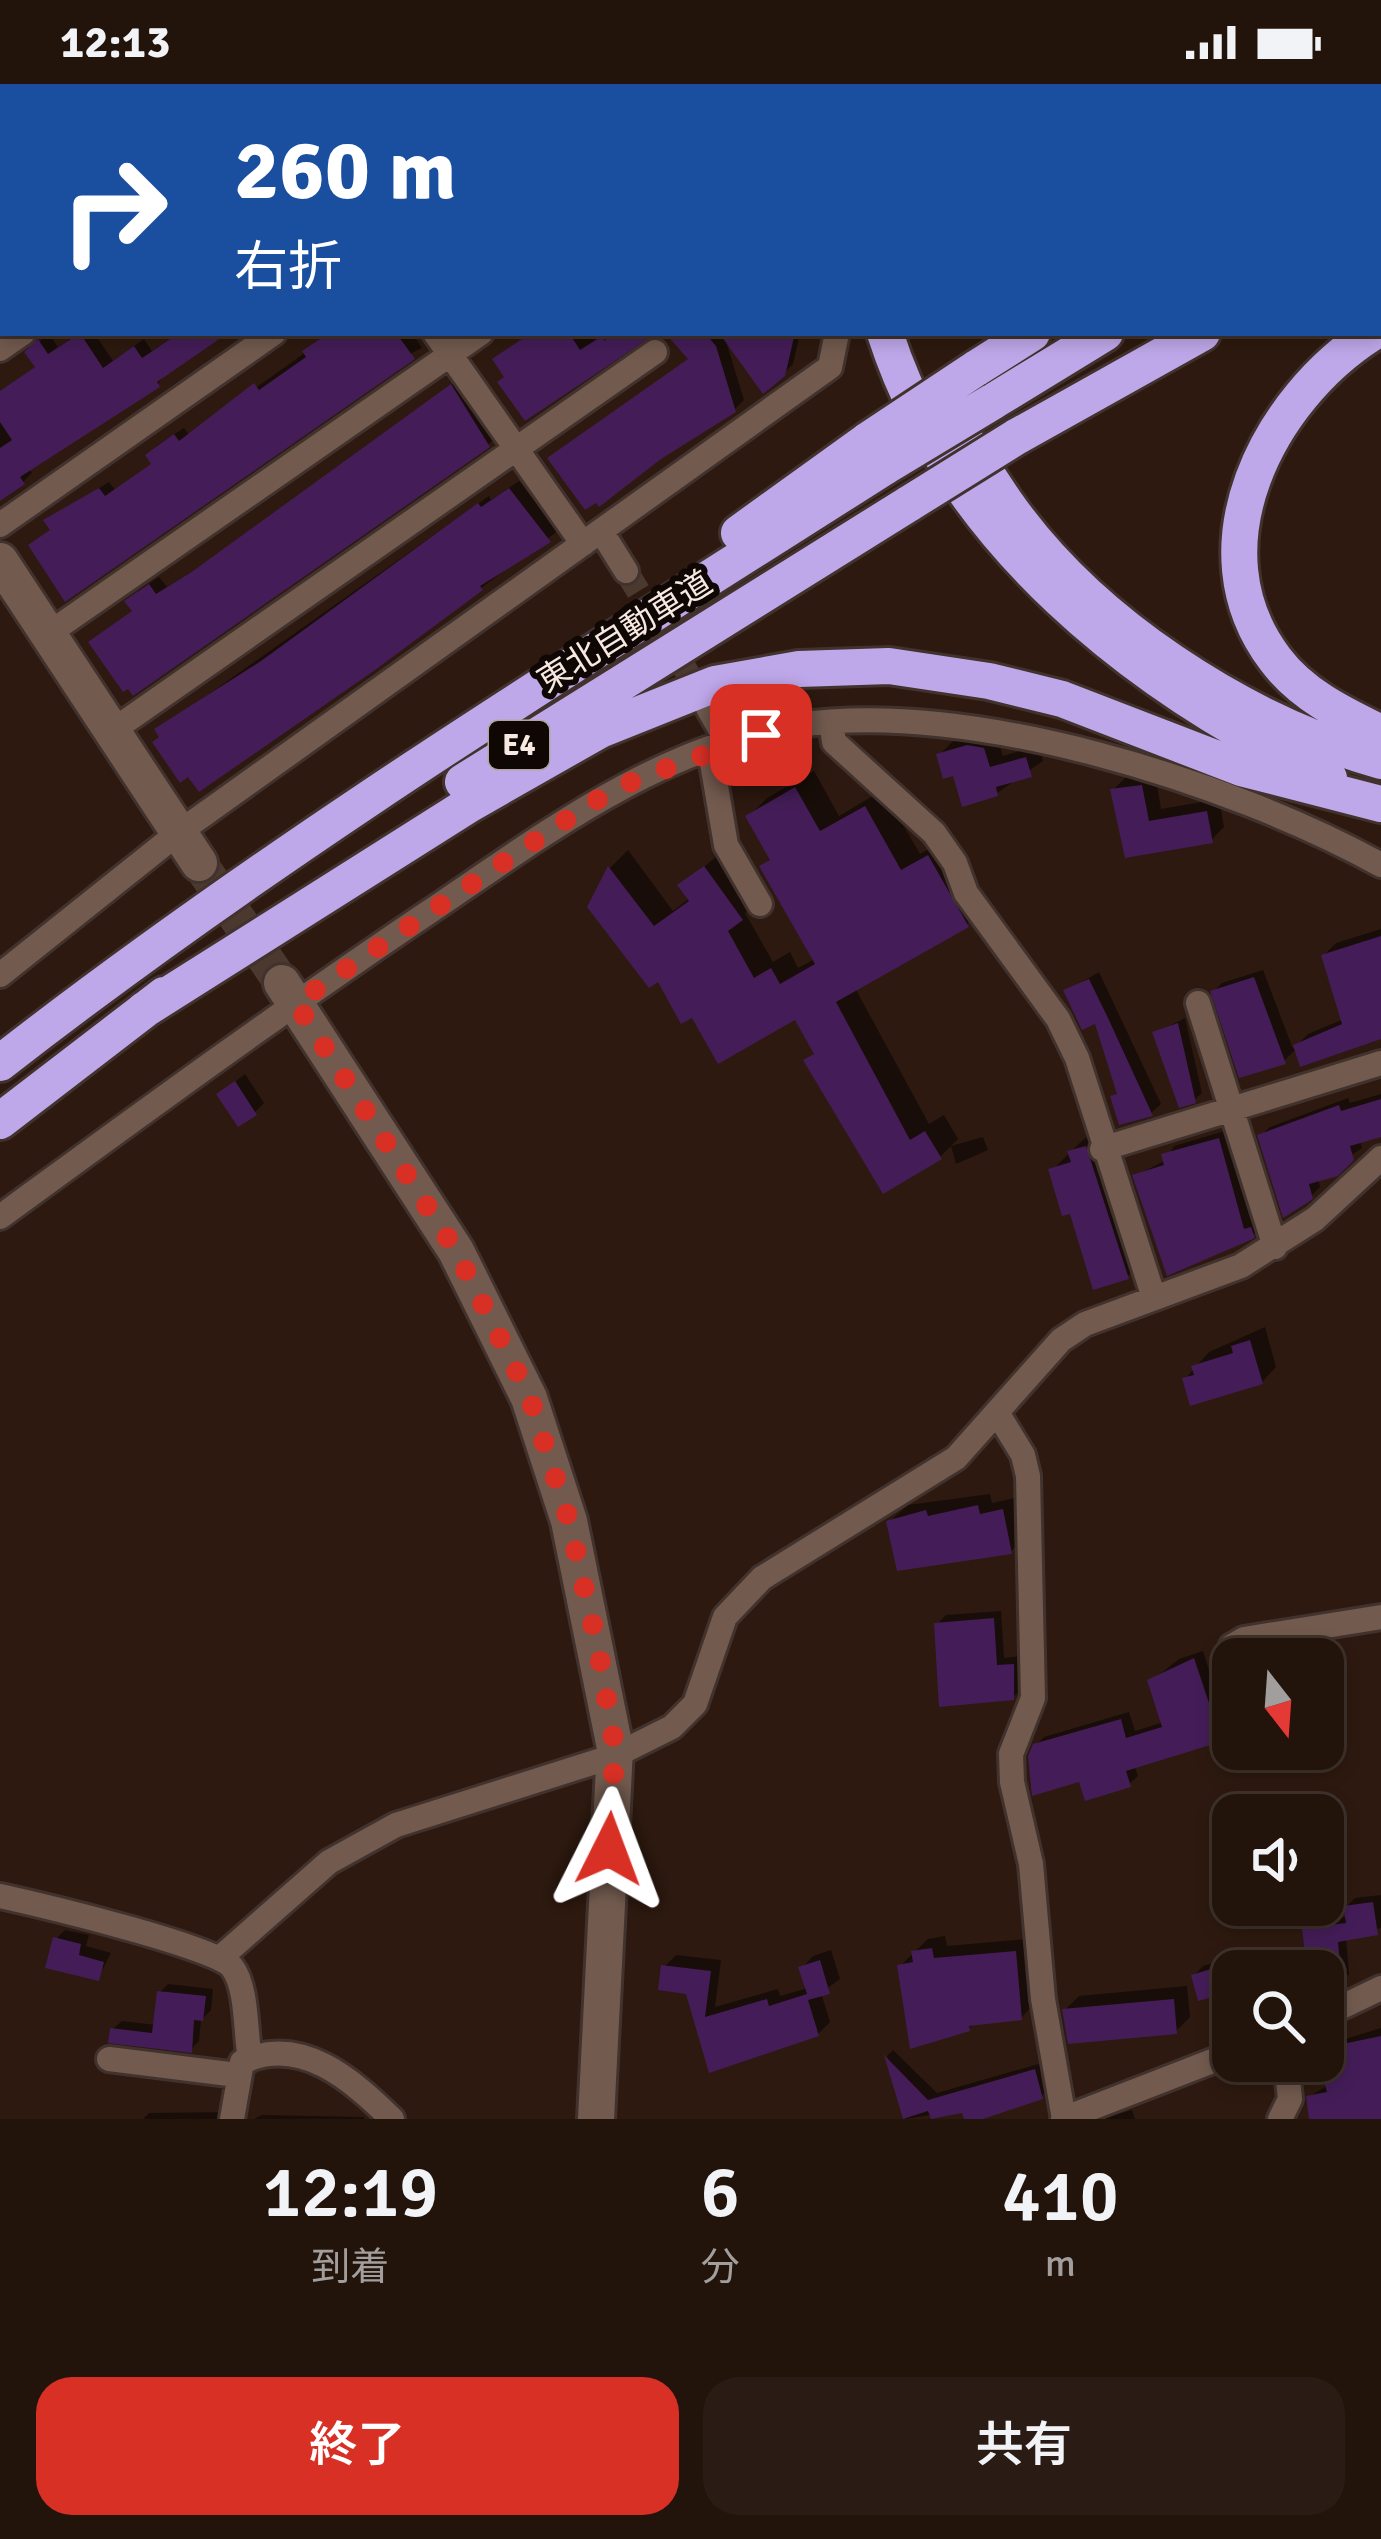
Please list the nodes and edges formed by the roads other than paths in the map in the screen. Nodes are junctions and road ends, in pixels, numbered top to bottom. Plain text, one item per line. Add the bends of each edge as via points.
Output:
1 (270, 336) edge
2 (437, 336) edge
3 (478, 336) edge
4 (836, 336) edge
5 (885, 336) edge
6 (910, 336) edge
7 (1030, 336) edge
8 (1099, 336) edge
9 (1197, 336) edge
10 (1368, 336) edge
11 (655, 352) dead end
12 (450, 355) junction
13 (984, 385) junction
14 (517, 450) junction
15 (0, 525) edge
16 (592, 538) junction
17 (0, 562) edge
18 (626, 571) tunnel mouth
19 (48, 634) junction
20 (708, 708) tunnel mouth
21 (831, 722) junction
22 (112, 731) junction
23 (1381, 733) edge
24 (719, 748) junction
25 (1381, 761) edge
26 (1381, 804) edge
27 (178, 833) junction
28 (199, 863) tunnel mouth
29 (1381, 865) edge
30 (760, 904) dead end
31 (0, 976) edge
32 (289, 993) junction
33 (1198, 1003) dead end
34 (144, 1010) junction
35 (1381, 1063) edge
36 (0, 1064) edge
37 (1230, 1109) junction
38 (0, 1121) edge
39 (1102, 1149) junction
40 (1381, 1158) edge
41 (0, 1217) edge
42 (1275, 1246) junction
43 (1154, 1298) junction
44 (998, 1414) junction
45 (1381, 1617) edge
46 (1250, 1638) edge
47 (614, 1756) junction
48 (0, 1896) edge
49 (220, 1958) junction
50 (1381, 1988) edge
51 (1344, 2006) edge
52 (109, 2060) dead end
53 (1212, 2062) edge
54 (243, 2067) junction
55 (1288, 2082) edge
56 (232, 2119) edge
57 (392, 2119) edge
58 (596, 2119) edge
59 (1064, 2119) edge
60 (1280, 2119) edge

1 - 15 street
2 - 12 street
3 - 12 street
4 - 16 street via 830,367
5 - 26 highway via 916,412 991,529 1058,598 1162,682
6 - 25 highway via 928,380 1007,505 1062,568 1215,686
7 - 13 highway
8 - 13 highway, 東北自動車道 / E4
9 - 34 highway, 東北自動車道 / E4, bridge via 693,633 455,787
10 - 23 highway via 1317,376 1269,443 1242,514 1239,553 1244,600 1275,660 1305,690
11 - 14 street
12 - 14 street
12 - 19 street
13 - 36 highway, 東北自動車道 / E4, bridge via 117,972
14 - 16 street
14 - 22 street
16 - 18 street
16 - 27 street
17 - 19 street
19 - 22 street
20 - 24 street
21 - 24 street
21 - 29 street via 968,726 1120,759
21 - 39 street via 834,742 934,833 976,908 1035,983 1077,1058
22 - 27 street
24 - 30 street via 725,845
24 - 32 street via 591,803
26 - 34 highway via 1241,768 1062,699 989,681 890,666 800,669 715,684 601,730
27 - 28 street
27 - 31 street
32 - 41 street
32 - 47 street via 456,1251 530,1398 569,1521
33 - 37 street
34 - 38 highway, 東北自動車道 / E4
35 - 37 street
37 - 39 street
37 - 42 street
39 - 43 street
40 - 42 street
42 - 43 street
43 - 44 street via 1061,1340
44 - 47 street via 945,1467 762,1578 725,1617 687,1716
44 - 59 street via 1028,1476 1034,1698 1011,1754 1012,1782
45 - 46 street
47 - 49 street via 396,1825 329,1862
47 - 58 street
48 - 49 street
49 - 54 street via 239,1987
50 - 51 street
52 - 54 street
53 - 59 street
54 - 56 street
54 - 57 street via 296,2056 329,2064
55 - 60 street

